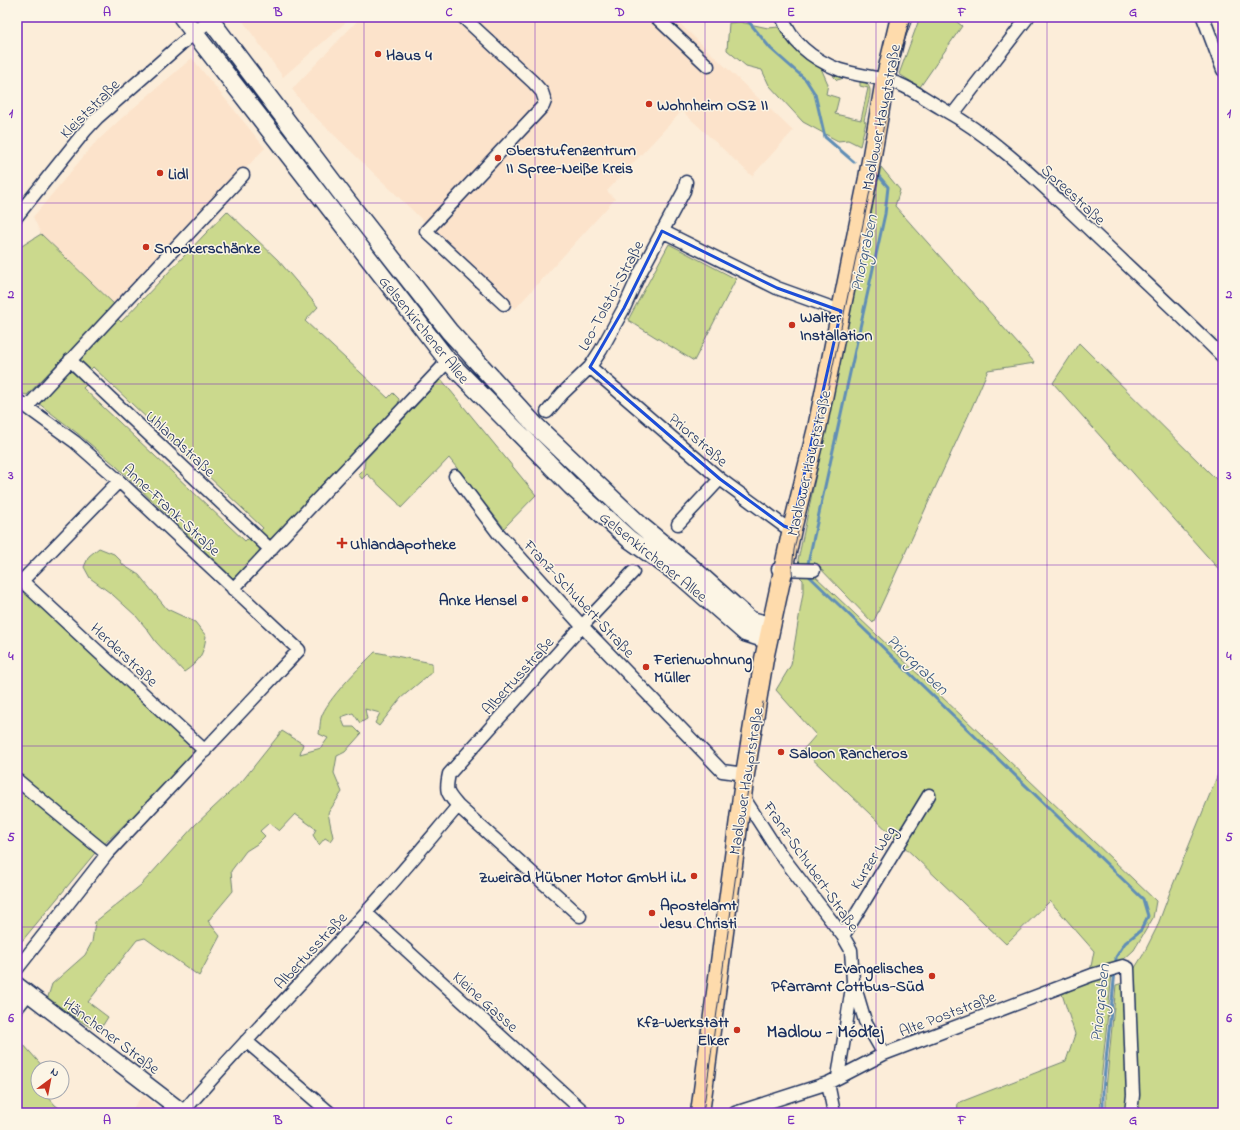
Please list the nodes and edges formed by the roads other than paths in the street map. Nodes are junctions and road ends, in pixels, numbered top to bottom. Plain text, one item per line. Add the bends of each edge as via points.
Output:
1 (182, 17) edge
2 (463, 17) edge
3 (656, 17) edge
4 (782, 17) edge
5 (900, 17) edge
6 (1028, 17) edge
7 (1203, 17) edge
8 (211, 18) edge
9 (195, 33) junction
10 (708, 66) dead end
11 (1223, 70) edge
12 (885, 80) junction
13 (953, 114) junction
14 (243, 175) dead end
15 (686, 182) dead end
16 (17, 216) edge
17 (662, 231) junction
18 (504, 304) dead end
19 (841, 311) junction
20 (1223, 357) edge
21 (70, 360) junction
22 (448, 361) junction
23 (590, 367) junction
24 (22, 404) edge
25 (547, 412) dead end
26 (455, 476) dead end
27 (720, 479) junction
28 (119, 481) junction
29 (678, 524) dead end
30 (792, 529) junction
31 (271, 550) junction
32 (785, 569) junction
33 (814, 570) dead end
34 (634, 572) dead end
35 (20, 584) edge
36 (233, 589) junction
37 (582, 626) junction
38 (770, 633) junction
39 (205, 751) junction
40 (745, 774) junction
41 (17, 780) edge
42 (742, 795) junction
43 (929, 795) dead end
44 (458, 806) junction
45 (107, 854) junction
46 (366, 913) junction
47 (580, 916) dead end
48 (843, 936) junction
49 (17, 969) edge
50 (853, 981) junction
51 (23, 989) edge
52 (17, 1008) edge
53 (246, 1041) junction
54 (884, 1054) junction
55 (833, 1080) junction
56 (184, 1113) edge
57 (330, 1113) edge
58 (585, 1113) edge
59 (700, 1113) edge
60 (735, 1113) edge
61 (834, 1113) edge
62 (1131, 1113) edge

1 - 9 main road, Gelsenkirchener Allee
2 - 18 street via 533,82 542,92 545,102 534,117 426,231
3 - 10 street
4 - 12 street, Spreestraße via 793,38 816,58 841,70
5 - 12 main road, Madlower Hauptstraße
6 - 13 street
7 - 11 street
8 - 9 street, Kleiststraße
8 - 38 main road, Gelsenkirchener Allee via 348,202 449,331 535,425 640,525 750,620
9 - 16 street, Kleiststraße via 94,122
9 - 22 main road, Gelsenkirchener Allee
12 - 13 street, Spreestraße via 900,84
12 - 19 main road, Madlower Hauptstraße
13 - 20 street, Spreestraße via 976,129 1047,190
14 - 21 street
15 - 17 street, Leo-Tolstoi-Straße via 684,191
17 - 19 street via 777,288
17 - 23 street, Leo-Tolstoi-Straße via 624,308
19 - 30 main road, Madlower Hauptstraße via 817,428
21 - 24 street
21 - 31 street, Uhlandstraße
22 - 31 street
22 - 38 main road, Gelsenkirchener Allee via 571,486 629,539 681,576 746,633
23 - 25 street, Leo-Tolstoi-Straße
23 - 27 street, Priorstraße
24 - 28 street, Anne-Frank-Straße via 75,442
26 - 37 street, Franz-Schubert-Straße via 498,533
27 - 29 street
27 - 30 street, Priorstraße via 784,526
28 - 35 street, Herderstraße
28 - 36 street, Anne-Frank-Straße
30 - 32 main road, Madlower Hauptstraße
31 - 36 street
32 - 33 street
32 - 38 main road, Madlower Hauptstraße
34 - 37 street, Albertusstraße
35 - 39 street, Herderstraße
36 - 39 street, Anne-Frank-Straße via 299,650
37 - 40 street, Franz-Schubert-Straße via 722,771
37 - 44 street, Albertusstraße via 449,774 446,788
38 - 40 main road, Madlower Hauptstraße
39 - 45 street
40 - 42 main road, Madlower Hauptstraße
41 - 45 street
42 - 48 street, Franz-Schubert-Straße via 778,851
42 - 59 main road, Madlower Hauptstraße
43 - 48 street, Kurzer Weg
44 - 46 street, Albertusstraße
44 - 47 street, Albertusstraße
45 - 49 street
46 - 53 street, Albertusstraße
46 - 58 street, Kleine Gasse
48 - 50 street, Franz-Schubert-Straße via 851,950
50 - 54 street, Franz-Schubert-Straße via 865,1021
50 - 55 street, Franz-Schubert-Straße
51 - 52 street
51 - 56 street, Hänchener Straße
53 - 56 street, Albertusstraße via 220,1068
53 - 57 street
54 - 55 street, Alte Poststraße
54 - 62 street, Alte Poststraße via 1077,981 1125,967
55 - 60 street, Alte Poststraße
55 - 61 street, Franz-Schubert-Straße

